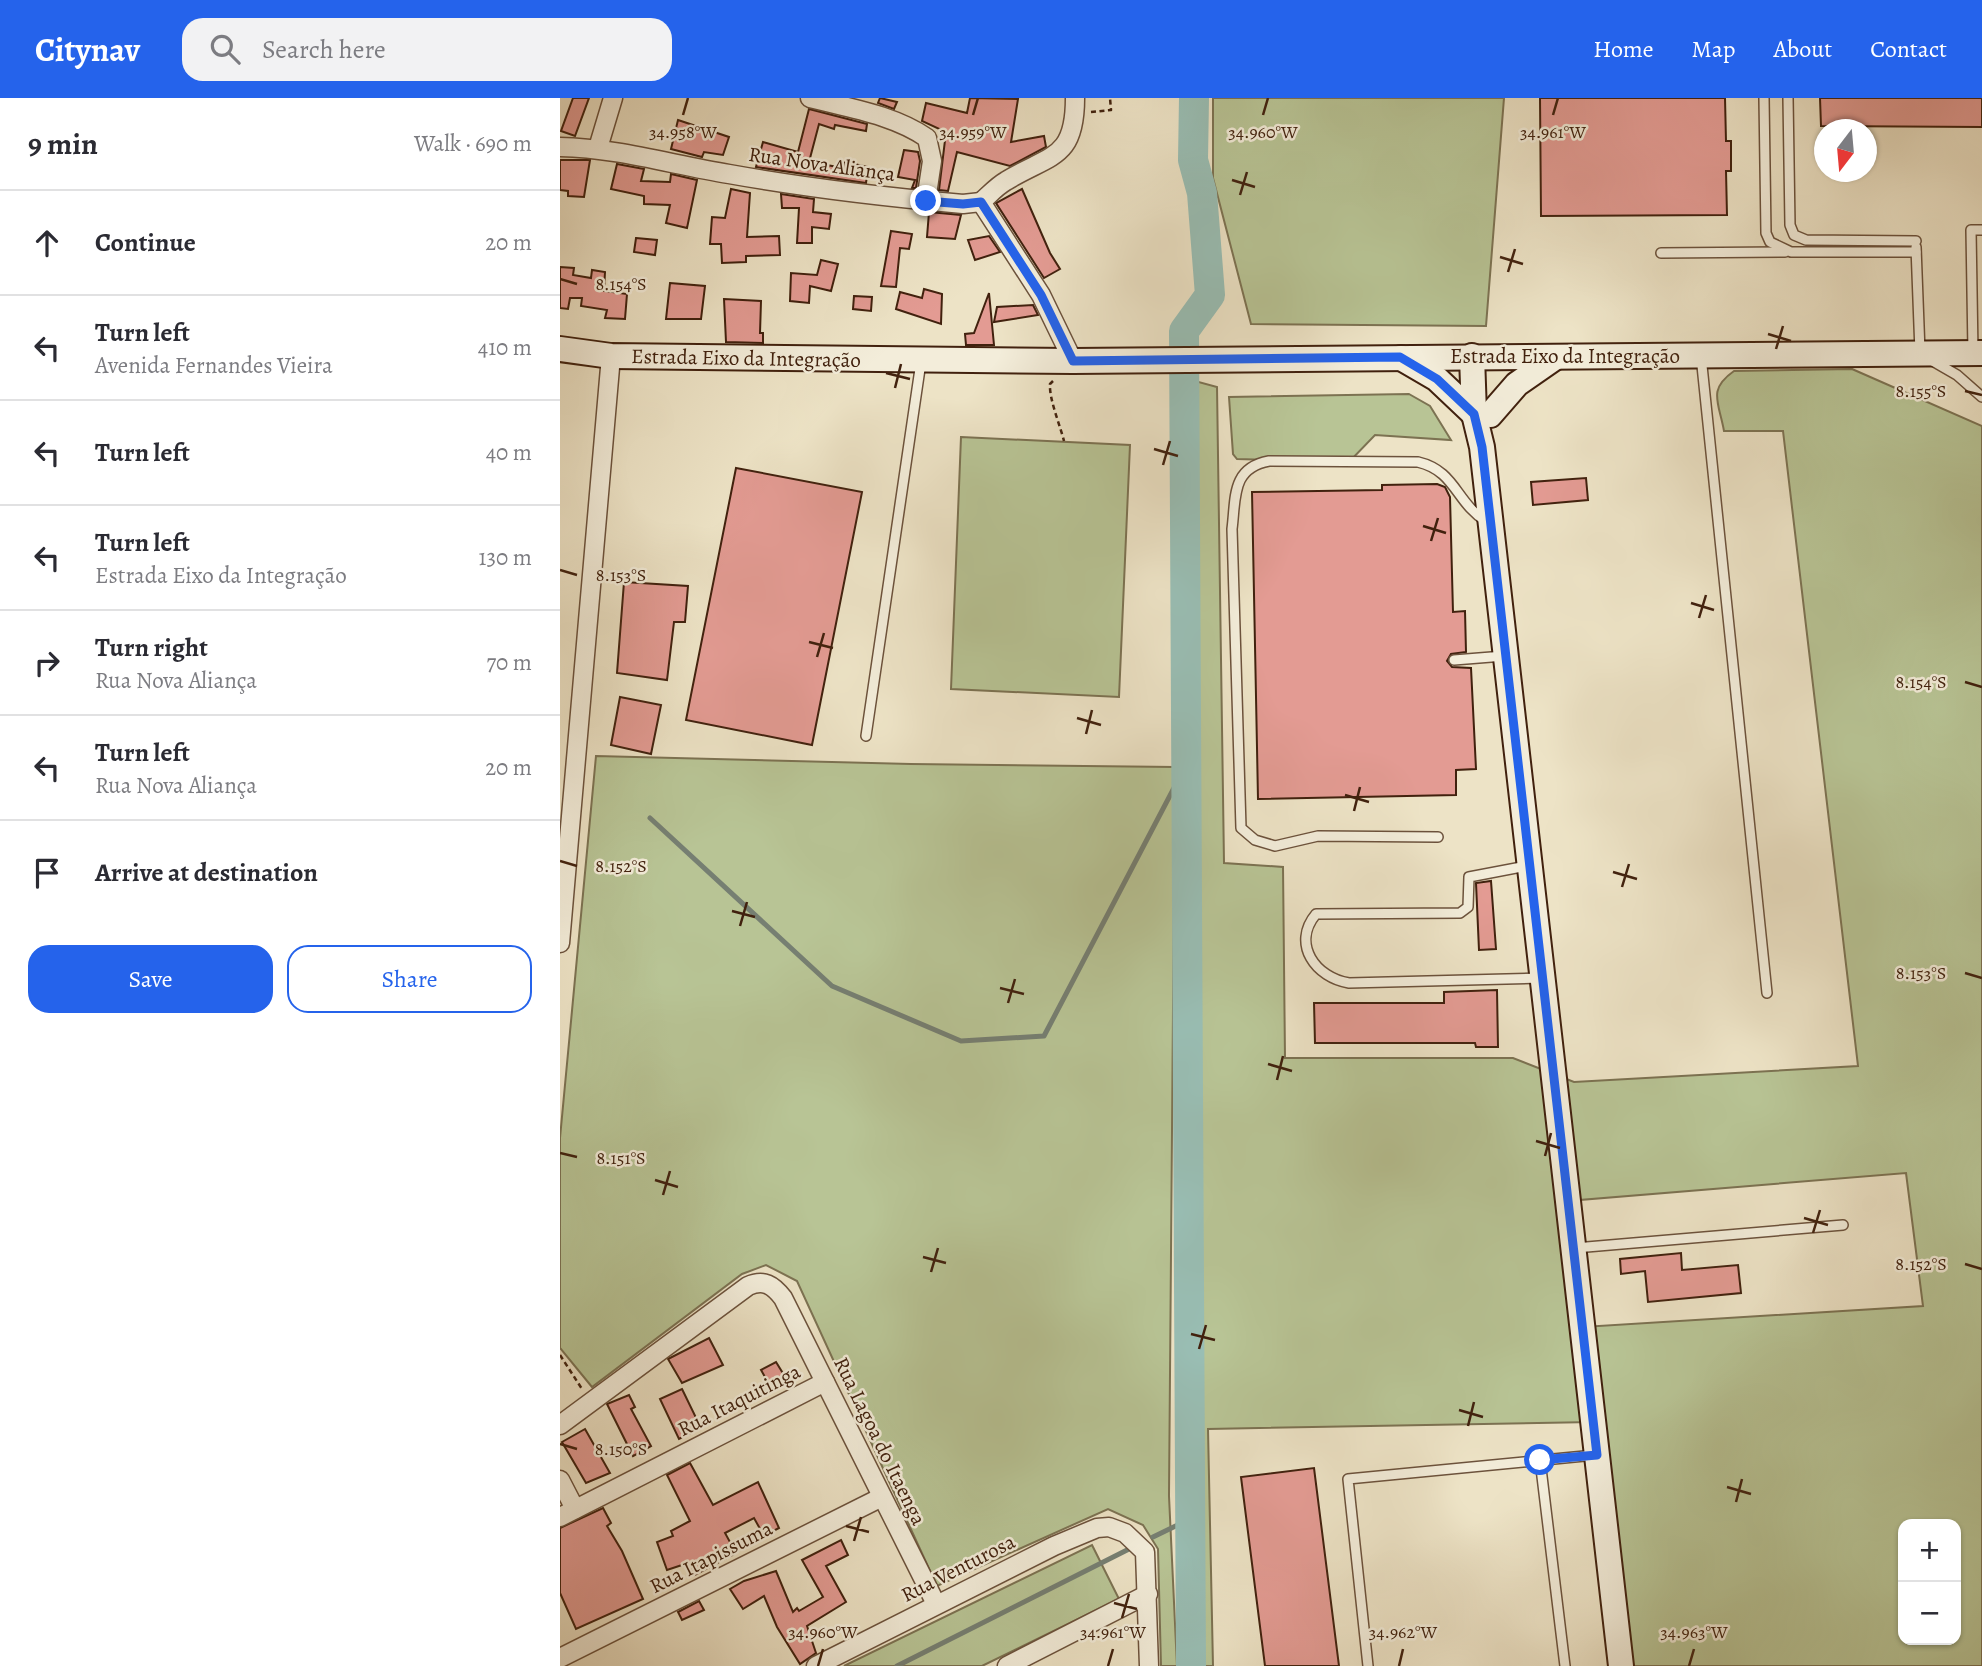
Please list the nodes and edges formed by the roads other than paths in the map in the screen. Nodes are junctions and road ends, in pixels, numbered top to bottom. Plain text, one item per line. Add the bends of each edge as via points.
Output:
1 (613, 98) edge
2 (810, 98) edge
3 (1075, 98) edge
4 (1765, 98) edge
5 (1788, 98) edge
6 (560, 147) edge
7 (598, 148) junction
8 (926, 201) junction
9 (981, 202) junction
10 (1982, 230) edge
11 (1791, 252) junction
12 (1916, 252) junction
13 (1661, 253) dead end
14 (560, 349) edge
15 (1978, 353) edge
16 (1920, 354) junction
17 (1700, 355) junction
18 (611, 356) junction
19 (1481, 356) junction
20 (1400, 357) junction
21 (1556, 357) junction
22 (921, 360) junction
23 (1073, 361) junction
24 (1958, 375) junction
25 (1982, 390) edge
26 (1982, 397) edge
27 (1482, 415) junction
28 (1491, 525) junction
29 (1506, 656) junction
30 (1454, 660) dead end
31 (866, 736) dead end
32 (1438, 837) dead end
33 (1530, 866) junction
34 (560, 943) edge
35 (1543, 977) junction
36 (1767, 993) dead end
37 (1843, 1225) dead end
38 (1573, 1249) junction
39 (825, 1382) junction
40 (560, 1424) edge
41 (1597, 1455) junction
42 (1540, 1460) junction
43 (560, 1480) edge
44 (881, 1497) junction
45 (567, 1513) edge
46 (1148, 1594) junction
47 (936, 1604) junction
48 (560, 1658) edge
49 (816, 1666) edge
50 (1007, 1666) edge
51 (1149, 1666) edge
52 (1368, 1666) edge
53 (1565, 1666) edge
54 (1621, 1666) edge

1 - 7 street
2 - 8 street via 887,119 927,138 932,161
3 - 9 street via 1071,137 1065,146 1054,158 1005,181
4 - 11 lane via 1766,233 1770,242
5 - 12 lane via 1790,225 1794,235 1806,240 1916,238
6 - 7 street, Rua Nova Aliança
7 - 8 street, Rua Nova Aliança via 756,179
8 - 9 street, Rua Nova Aliança
9 - 23 street via 1041,295
10 - 15 lane via 1971,230
11 - 12 lane
11 - 13 lane
12 - 16 lane
14 - 18 main road, Estrada Eixo da Integração
15 - 16 main road, Estrada Eixo da Integração
16 - 17 main road, Estrada Eixo da Integração
16 - 24 lane
17 - 21 main road, Estrada Eixo da Integração
17 - 36 lane
18 - 22 main road, Estrada Eixo da Integração
18 - 34 street
19 - 20 main road, Estrada Eixo da Integração
19 - 21 main road, Estrada Eixo da Integração
19 - 27 main road
20 - 23 main road, Estrada Eixo da Integração
20 - 27 main road
21 - 27 main road
22 - 23 main road, Estrada Eixo da Integração
22 - 31 lane
24 - 25 lane
24 - 26 lane
27 - 28 main road
28 - 29 main road
28 - 32 lane via 1472,513 1439,469 1418,463 1269,461 1252,466 1237,484 1232,529 1241,828 1255,840 1275,846 1318,836
29 - 30 lane
29 - 33 main road
33 - 35 main road
33 - 35 lane via 1469,877 1468,907 1460,913 1319,914 1309,929 1308,949 1311,961 1324,976 1349,983
35 - 38 main road
37 - 38 lane
38 - 41 main road
39 - 40 street, Rua Lagoa do Itaenga via 783,1298 764,1282 748,1286
39 - 44 street, Rua Lagoa do Itaenga
39 - 45 street, Rua Itaquitinga
41 - 42 lane
41 - 54 main road
42 - 52 lane via 1348,1479
42 - 53 lane
43 - 45 street
44 - 47 street, Rua Lagoa do Itaenga
44 - 48 street, Rua Itapissuma
46 - 47 street, Rua Venturosa via 1145,1552 1125,1533 1109,1527 1097,1528
46 - 50 street
46 - 51 street
47 - 49 street, Rua Venturosa

